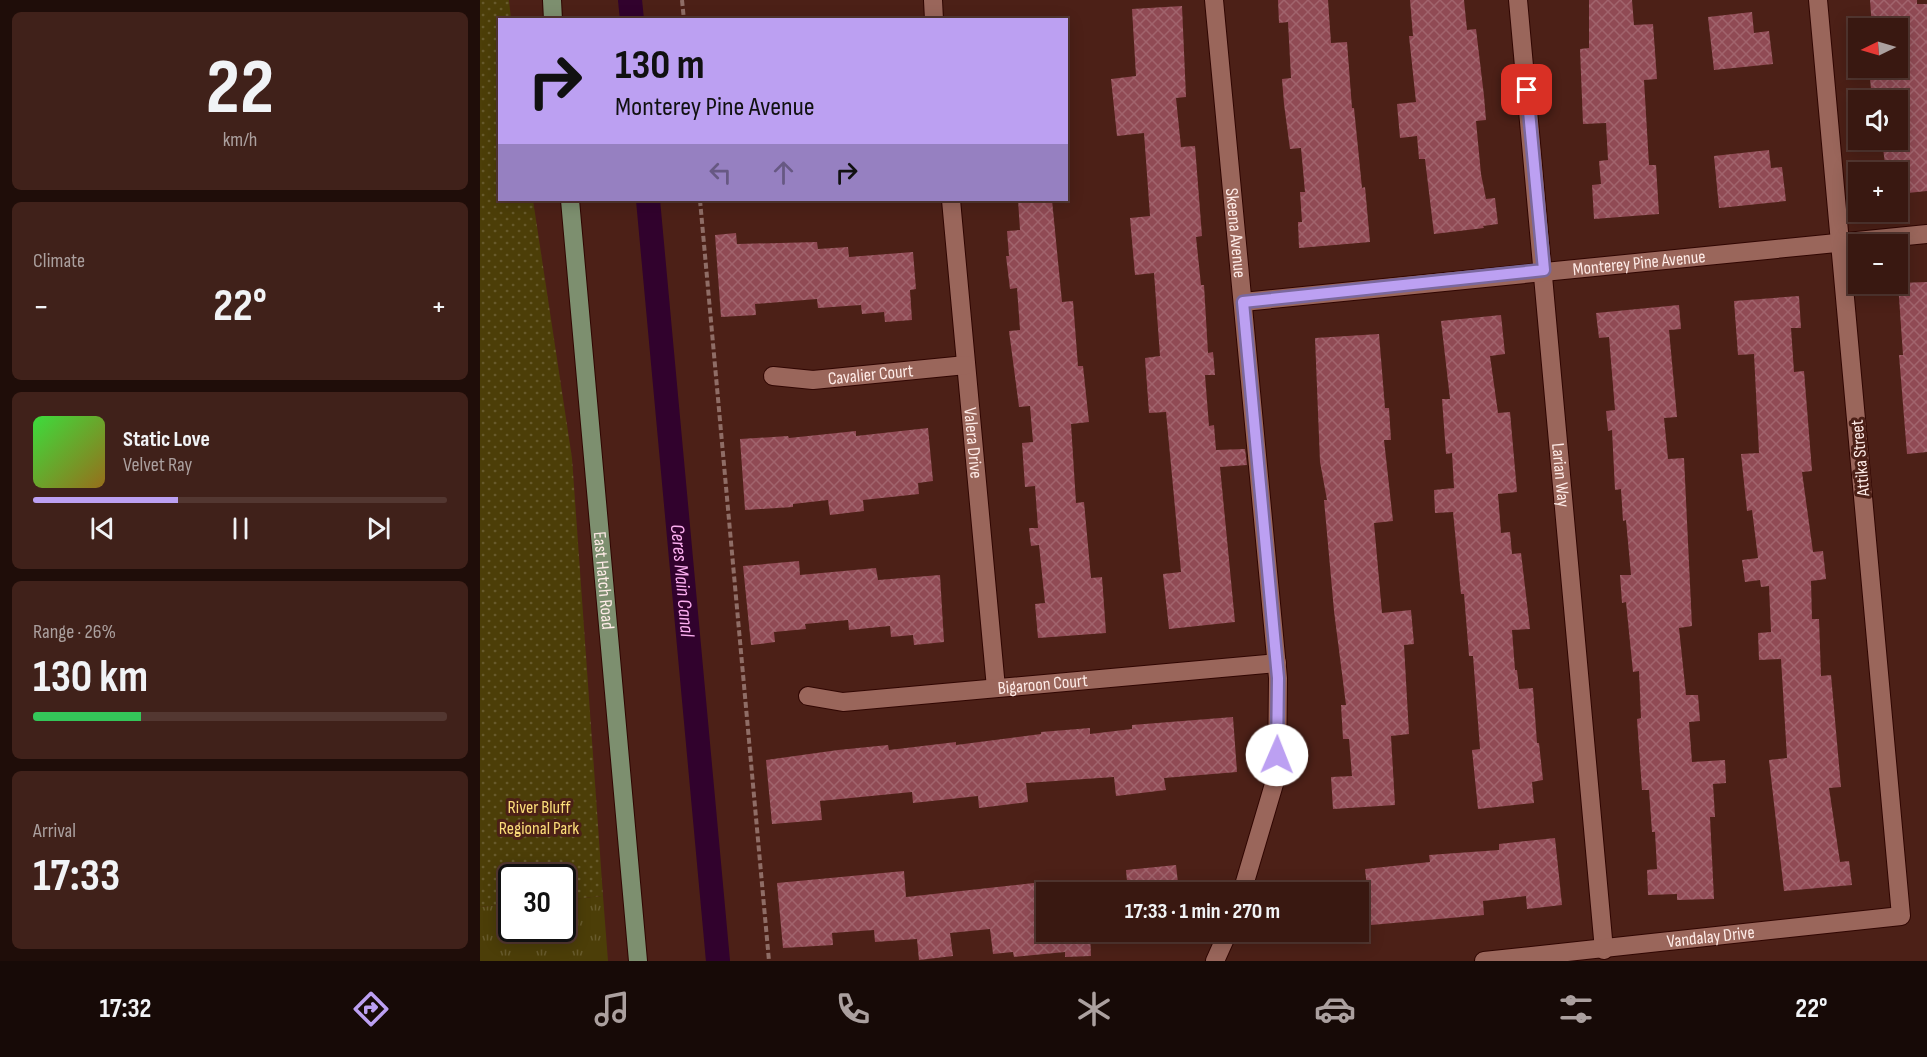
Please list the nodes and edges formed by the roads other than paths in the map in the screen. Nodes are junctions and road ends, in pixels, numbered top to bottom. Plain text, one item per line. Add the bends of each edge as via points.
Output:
1 (552, 0) edge
2 (933, 0) edge
3 (1214, 0) edge
4 (1518, 0) edge
5 (1818, 0) edge
6 (554, 18) edge
7 (934, 18) edge
8 (570, 201) edge
9 (951, 201) edge
10 (1927, 234) edge
11 (1840, 242) junction
12 (1544, 270) junction
13 (1243, 302) junction
14 (966, 365) junction
15 (773, 376) dead end
16 (1277, 663) junction
17 (996, 688) junction
18 (808, 696) dead end
19 (1245, 882) edge
20 (1901, 916) joint
21 (1224, 942) edge
22 (1604, 950) junction
23 (638, 961) edge
24 (1215, 961) edge
25 (1484, 961) edge

1 - 6 main road
2 - 7 street
3 - 13 street, Skeena Avenue
4 - 12 street, Larian Way
5 - 11 street, Attika Street
8 - 23 main road, East Hatch Road
9 - 14 street, Valera Drive
10 - 11 street, Monterey Pine Avenue
11 - 12 street, Monterey Pine Avenue
11 - 20 street, Attika Street
12 - 13 street, Monterey Pine Avenue
12 - 22 street, Larian Way
13 - 16 street, Skeena Avenue
14 - 15 street, Cavalier Court via 813,380
14 - 17 street, Valera Drive
16 - 17 street, Bigaroon Court
16 - 19 street, Skeena Avenue via 1277,774
17 - 18 street, Bigaroon Court via 843,702
20 - 22 street, Vandalay Drive
21 - 24 street
22 - 25 street, Vandalay Drive

